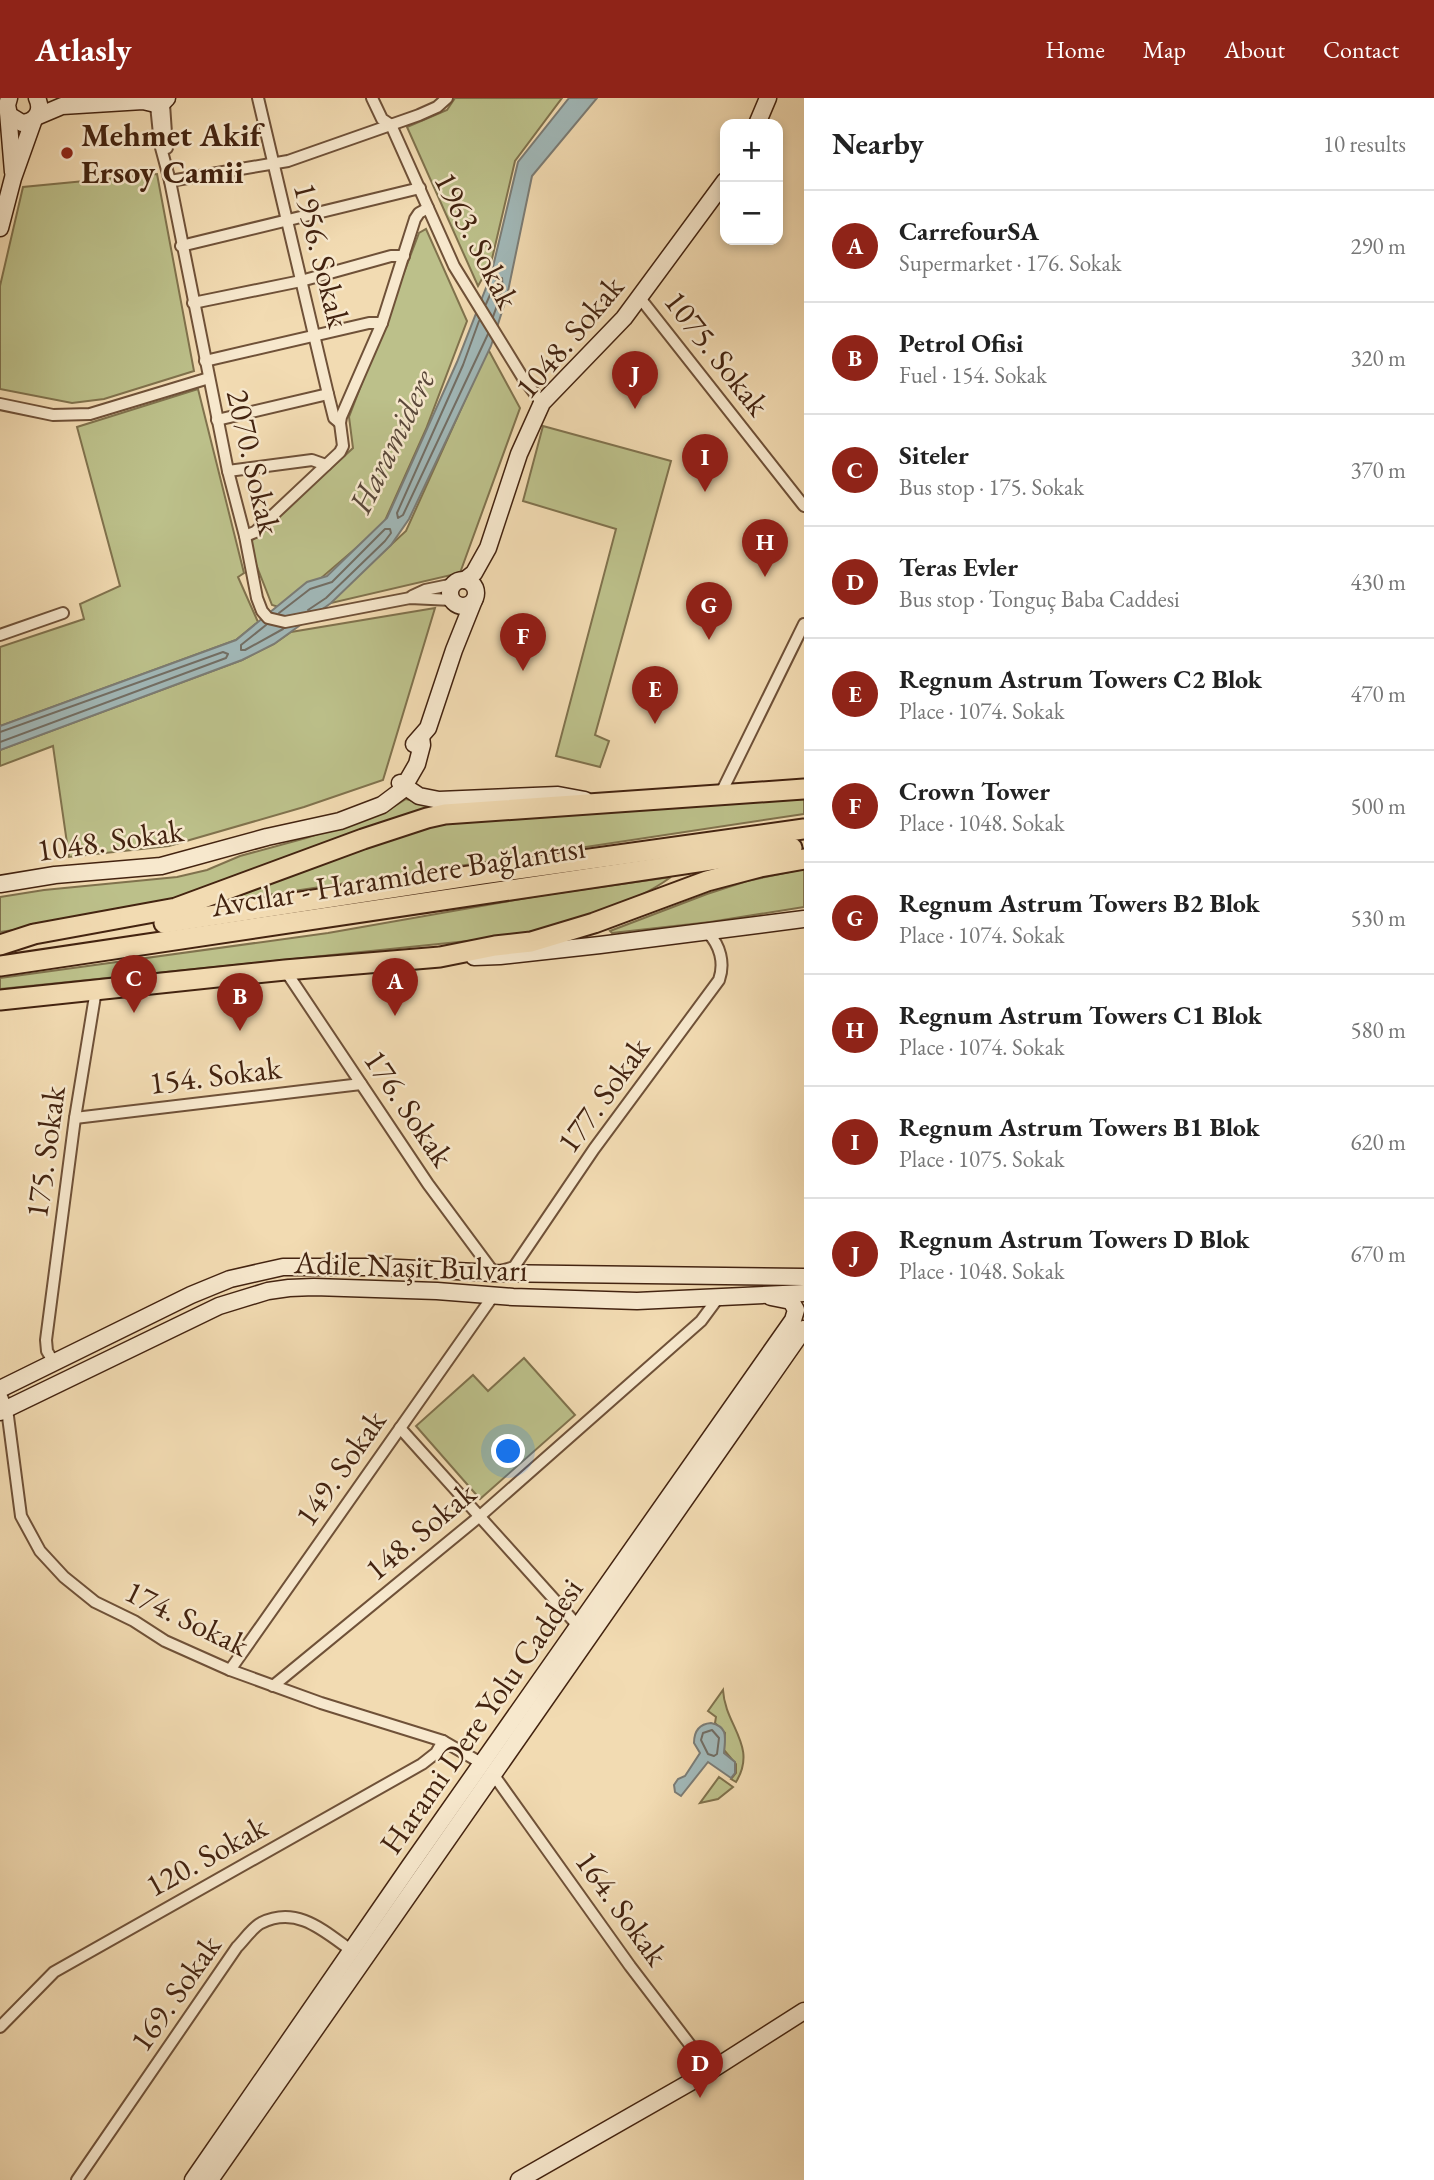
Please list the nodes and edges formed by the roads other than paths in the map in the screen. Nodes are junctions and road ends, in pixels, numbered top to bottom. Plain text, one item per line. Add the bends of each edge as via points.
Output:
1 (37, 98) edge
2 (258, 98) edge
3 (372, 98) edge
4 (447, 98) edge
5 (768, 98) edge
6 (158, 101) edge
7 (6, 103) edge
8 (35, 118) junction
9 (759, 119) edge
10 (391, 125) junction
11 (273, 164) junction
12 (169, 176) junction
13 (13, 178) junction
14 (724, 182) edge
15 (420, 188) junction
16 (428, 208) junction
17 (287, 220) junction
18 (0, 229) edge
19 (181, 246) junction
20 (404, 256) junction
21 (301, 281) junction
22 (640, 298) junction
23 (193, 303) junction
24 (382, 323) junction
25 (314, 336) junction
26 (205, 362) junction
27 (209, 378) junction
28 (328, 394) junction
29 (542, 403) junction
30 (0, 404) edge
31 (217, 420) junction
32 (340, 423) junction
33 (326, 466) junction
34 (228, 471) junction
35 (804, 506) edge
36 (245, 536) junction
37 (488, 548) junction
38 (457, 592) junction
39 (475, 598) junction
40 (63, 613) dead end
41 (804, 624) edge
42 (0, 635) edge
43 (454, 650) junction
44 (402, 784) junction
45 (804, 789) edge
46 (720, 795) junction
47 (594, 802) junction
48 (804, 829) edge
49 (804, 846) edge
50 (804, 859) edge
51 (0, 884) edge
52 (804, 919) edge
53 (708, 933) junction
54 (0, 946) edge
55 (440, 957) junction
56 (0, 966) edge
57 (285, 970) junction
58 (96, 990) junction
59 (0, 1000) edge
60 (361, 1084) junction
61 (75, 1118) junction
62 (380, 1267) junction
63 (494, 1273) junction
64 (804, 1275) edge
65 (378, 1289) junction
66 (804, 1293) edge
67 (493, 1296) junction
68 (771, 1297) junction
69 (718, 1298) junction
70 (804, 1329) edge
71 (53, 1361) junction
72 (0, 1390) edge
73 (4, 1411) edge
74 (400, 1428) junction
75 (480, 1516) junction
76 (615, 1587) junction
77 (579, 1627) junction
78 (230, 1670) junction
79 (274, 1686) junction
80 (443, 1741) junction
81 (488, 1769) junction
82 (415, 1872) junction
83 (352, 1951) junction
84 (804, 2011) edge
85 (0, 2027) edge
86 (710, 2071) junction
87 (77, 2180) edge
88 (193, 2180) edge
89 (210, 2180) edge
90 (519, 2180) edge

1 - 8 main road via 40,106
2 - 11 street, 1956. Sokak
3 - 10 street, 1963. Sokak via 382,119
4 - 10 street via 437,107
5 - 9 main road
6 - 8 main road via 60,107
6 - 12 street, 2070. Sokak via 160,144
7 - 8 main road via 17,122
7 - 13 main road
8 - 13 main road
10 - 11 street
10 - 15 street, 1963. Sokak
11 - 12 street
11 - 17 street, 1956. Sokak
12 - 19 street, 2070. Sokak
13 - 18 main road
14 - 22 main road, 1048. Sokak
15 - 16 street, 1963. Sokak
15 - 17 street
16 - 20 street via 415,219
16 - 29 street, 1963. Sokak via 454,266
17 - 19 street
17 - 21 street, 1956. Sokak
19 - 23 street, 2070. Sokak
20 - 21 street
20 - 24 street
21 - 23 street
21 - 25 street, 1956. Sokak
22 - 29 main road, 1048. Sokak
22 - 35 street, 1075. Sokak
23 - 26 street, 2070. Sokak
24 - 25 street
24 - 32 street
25 - 26 street
25 - 28 street, 1956. Sokak
26 - 27 street, 2070. Sokak
27 - 30 street via 90,414 53,415
27 - 31 street, 2070. Sokak
28 - 31 street
28 - 32 street, 1956. Sokak via 334,418
29 - 37 main road, 1048. Sokak via 519,454
31 - 34 street, 2070. Sokak
32 - 33 street via 343,446
33 - 34 street via 312,460
33 - 36 street
34 - 36 street, 2070. Sokak
36 - 38 street, 2070. Sokak via 257,598 268,618 297,621 410,598 425,590
37 - 38 main road
37 - 39 main road
38 - 39 main road via 475,586
38 - 43 main road via 459,624
39 - 43 main road
40 - 42 street
41 - 46 street
43 - 44 main road via 421,737 417,764
44 - 47 main road via 419,796 439,800 558,795
44 - 51 main road, 1048. Sokak via 389,801 340,821 161,866
45 - 46 highway
46 - 47 highway
47 - 54 highway via 427,818 176,908 34,934
48 - 54 highway, Avcılar - Haramidere Bağlantısı
49 - 56 highway, Avcılar - Haramidere Bağlantısı
50 - 55 highway via 706,881 559,935
52 - 53 main road
53 - 55 main road via 500,956
53 - 63 street, 177. Sokak via 720,953 723,970 719,980 514,1267
55 - 57 highway
57 - 58 highway
57 - 60 street, 176. Sokak
58 - 59 highway
58 - 61 street, 175. Sokak
60 - 61 street, 154. Sokak
60 - 63 street, 176. Sokak
61 - 71 street, 175. Sokak via 46,1340
62 - 63 main road, Adile Naşit Bulvarı
62 - 65 main road
62 - 71 main road, Adile Naşit Bulvarı via 284,1267 230,1279
63 - 64 main road, Adile Naşit Bulvarı
63 - 67 main road
65 - 67 main road, Adile Naşit Bulvarı
65 - 73 main road, Adile Naşit Bulvarı via 289,1288 240,1299
66 - 68 main road, Adile Naşit Bulvarı
67 - 69 main road, Adile Naşit Bulvarı via 637,1301
67 - 74 street, 149. Sokak
68 - 69 main road, Adile Naşit Bulvarı
68 - 76 main road, Harami Dere Yolu Caddesi via 791,1301 796,1310 793,1320
69 - 75 street, 148. Sokak via 701,1321
70 - 76 main road, Harami Dere Yolu Caddesi
71 - 72 main road, Adile Naşit Bulvarı
72 - 73 street, 174. Sokak
73 - 78 street, 174. Sokak via 21,1516 40,1551 94,1602
74 - 75 street
74 - 78 street, 149. Sokak
75 - 77 street
75 - 79 street, 148. Sokak
76 - 77 main road, Harami Dere Yolu Caddesi
76 - 81 main road, Harami Dere Yolu Caddesi
77 - 81 main road, Harami Dere Yolu Caddesi
78 - 79 street, 174. Sokak
79 - 80 street, 174. Sokak
80 - 81 street, 174. Sokak
80 - 85 street, 120. Sokak via 422,1764 54,1972
81 - 82 main road, Harami Dere Yolu Caddesi
81 - 86 street, 164. Sokak
82 - 83 main road, Harami Dere Yolu Caddesi
82 - 89 main road, Harami Dere Yolu Caddesi
83 - 87 street, 169. Sokak via 300,1917 279,1917 259,1924 237,1947
83 - 88 main road, Harami Dere Yolu Caddesi
84 - 86 main road
86 - 90 main road

